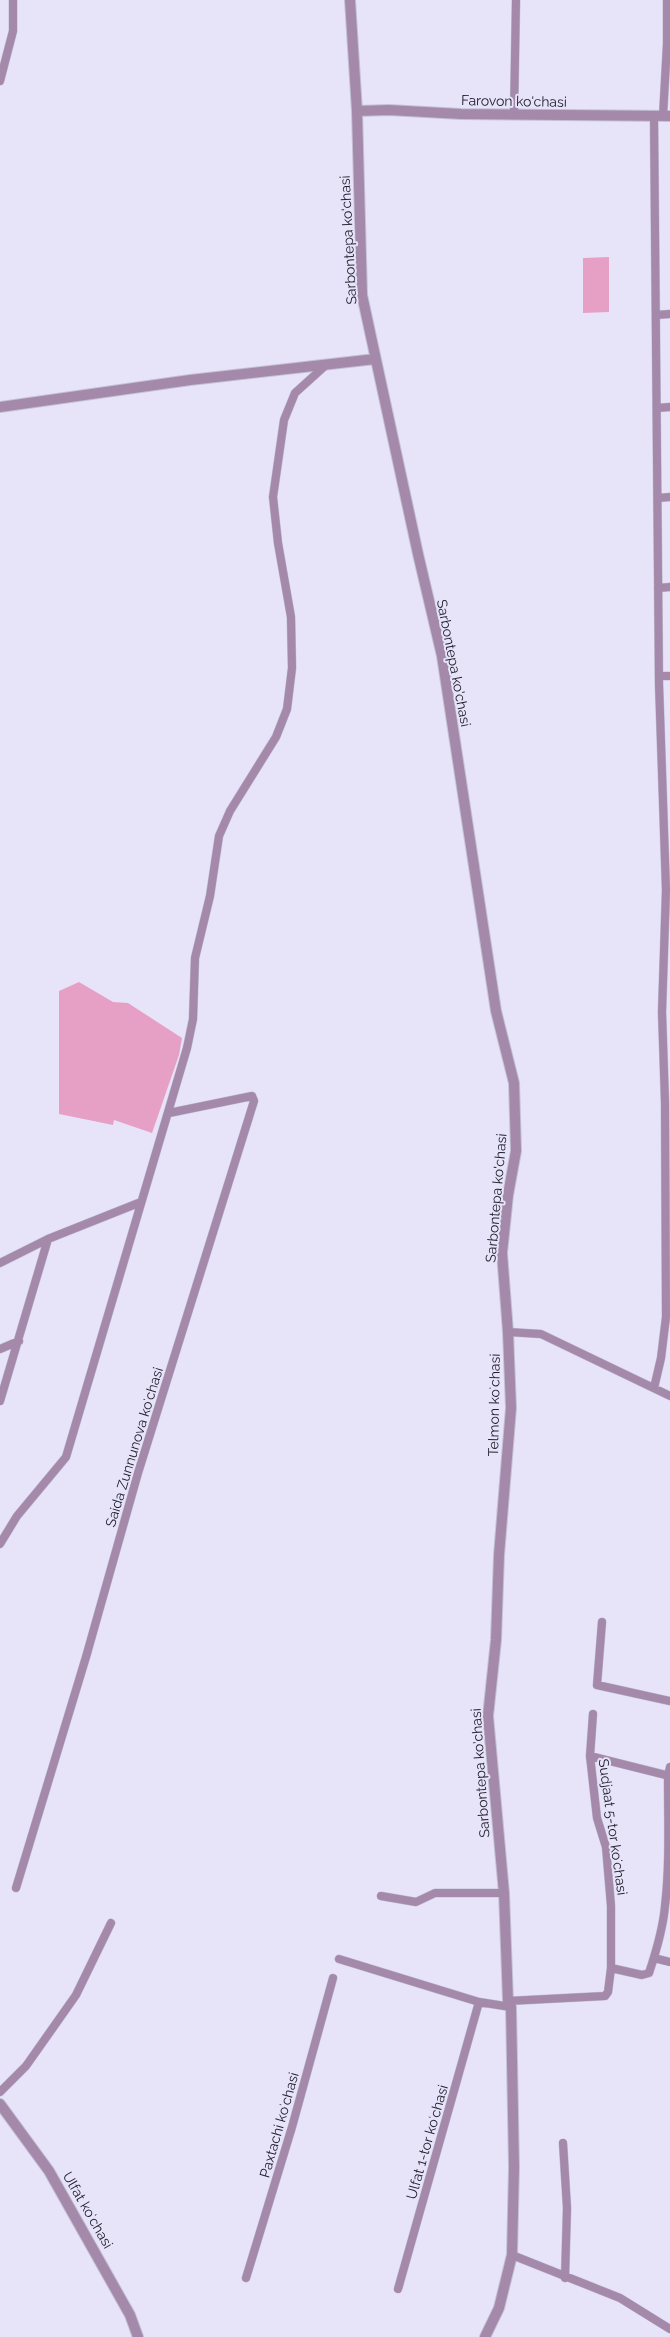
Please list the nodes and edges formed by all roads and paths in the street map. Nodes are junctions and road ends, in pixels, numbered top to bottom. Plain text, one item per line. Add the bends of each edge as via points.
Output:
1 (13, 0) edge
2 (350, 0) edge
3 (516, 0) edge
4 (667, 0) edge
5 (0, 81) edge
6 (357, 111) junction
7 (514, 115) junction
8 (662, 116) edge
9 (670, 314) edge
10 (656, 315) junction
11 (375, 359) junction
12 (326, 365) junction
13 (0, 407) edge
14 (670, 407) edge
15 (657, 408) junction
16 (670, 497) edge
17 (658, 498) junction
18 (670, 587) edge
19 (658, 588) junction
20 (659, 676) junction
21 (670, 676) edge
22 (666, 765) edge
23 (667, 859) edge
24 (666, 934) edge
25 (666, 1012) edge
26 (668, 1102) edge
27 (169, 1113) junction
28 (141, 1202) junction
29 (48, 1239) junction
30 (0, 1263) edge
31 (668, 1324) edge
32 (508, 1332) junction
33 (18, 1341) junction
34 (0, 1349) edge
35 (654, 1388) junction
36 (670, 1396) edge
37 (0, 1402) edge
38 (506, 1478) joint
39 (0, 1544) edge
40 (602, 1622) dead end
41 (670, 1701) edge
42 (593, 1714) dead end
43 (590, 1756) junction
44 (670, 1767) edge
45 (669, 1776) edge
46 (16, 1888) dead end
47 (504, 1893) junction
48 (381, 1896) dead end
49 (111, 1923) dead end
50 (654, 1958) junction
51 (339, 1959) dead end
52 (670, 1962) edge
53 (611, 1968) junction
54 (333, 1978) dead end
55 (479, 2002) junction
56 (510, 2004) junction
57 (0, 2092) edge
58 (0, 2104) edge
59 (563, 2143) dead end
60 (512, 2256) junction
61 (246, 2278) dead end
62 (566, 2278) junction
63 (398, 2289) dead end
64 (670, 2328) edge
65 (138, 2337) edge
66 (485, 2337) edge

1 - 5 street via 13,31
2 - 6 street, Sarbontepa ko'chasi
3 - 7 street
4 - 8 street
6 - 7 street, Farovon ko'chasi
6 - 11 street, Sarbontepa ko'chasi via 362,295
7 - 8 street, Farovon ko'chasi
8 - 10 street
9 - 10 street
10 - 15 street
11 - 12 street
11 - 32 street, Sarbontepa ko'chasi via 442,656 496,1011 514,1083 516,1151 502,1253
12 - 13 street via 190,380
12 - 27 street via 294,393 284,420 274,498 291,617 292,668 287,709 276,737 230,811 219,836 196,958 193,1018
14 - 15 street
15 - 17 street
16 - 17 street
17 - 19 street
18 - 19 street
19 - 20 street
20 - 21 street
20 - 22 street
22 - 23 street
23 - 24 street
24 - 25 street
25 - 26 street
26 - 31 street
27 - 28 street
27 - 46 street, Saida Zunnunova koʻchasi via 252,1096 254,1101 138,1473
28 - 29 street
28 - 39 street via 66,1457 17,1516
29 - 30 street
29 - 33 street
31 - 35 street
32 - 35 street via 541,1334
32 - 38 street, Telmon koʻchasi via 511,1408
33 - 34 street
33 - 37 street
35 - 36 street
38 - 47 street, Sarbontepa ko'chasi via 488,1716
40 - 41 street via 597,1685
42 - 43 street, Sudjaat 5-tor koʻchasi
43 - 45 street
43 - 53 street, Sudjaat 5-tor koʻchasi via 597,1818 606,1847 611,1906
44 - 45 street
45 - 50 street via 666,1907
47 - 48 street via 435,1892 416,1902
47 - 56 street, Sarbontepa ko'chasi
49 - 57 street via 76,1995 26,2066
50 - 52 street
50 - 53 street via 649,1973 642,1975
51 - 55 street
53 - 56 street, Sudjaat 5-tor koʻchasi via 605,1996
54 - 61 street, Paxtachi koʻchasi
55 - 56 street
55 - 63 street, Ulfat 1-tor koʻchasi
56 - 60 street, Sarbontepa ko'chasi via 514,2167
58 - 65 street, Ulfat koʻchasi via 49,2171 117,2290
59 - 62 street via 567,2208
60 - 62 street
60 - 66 street, Sarbontepa ko'chasi via 499,2308
62 - 64 street via 620,2298

